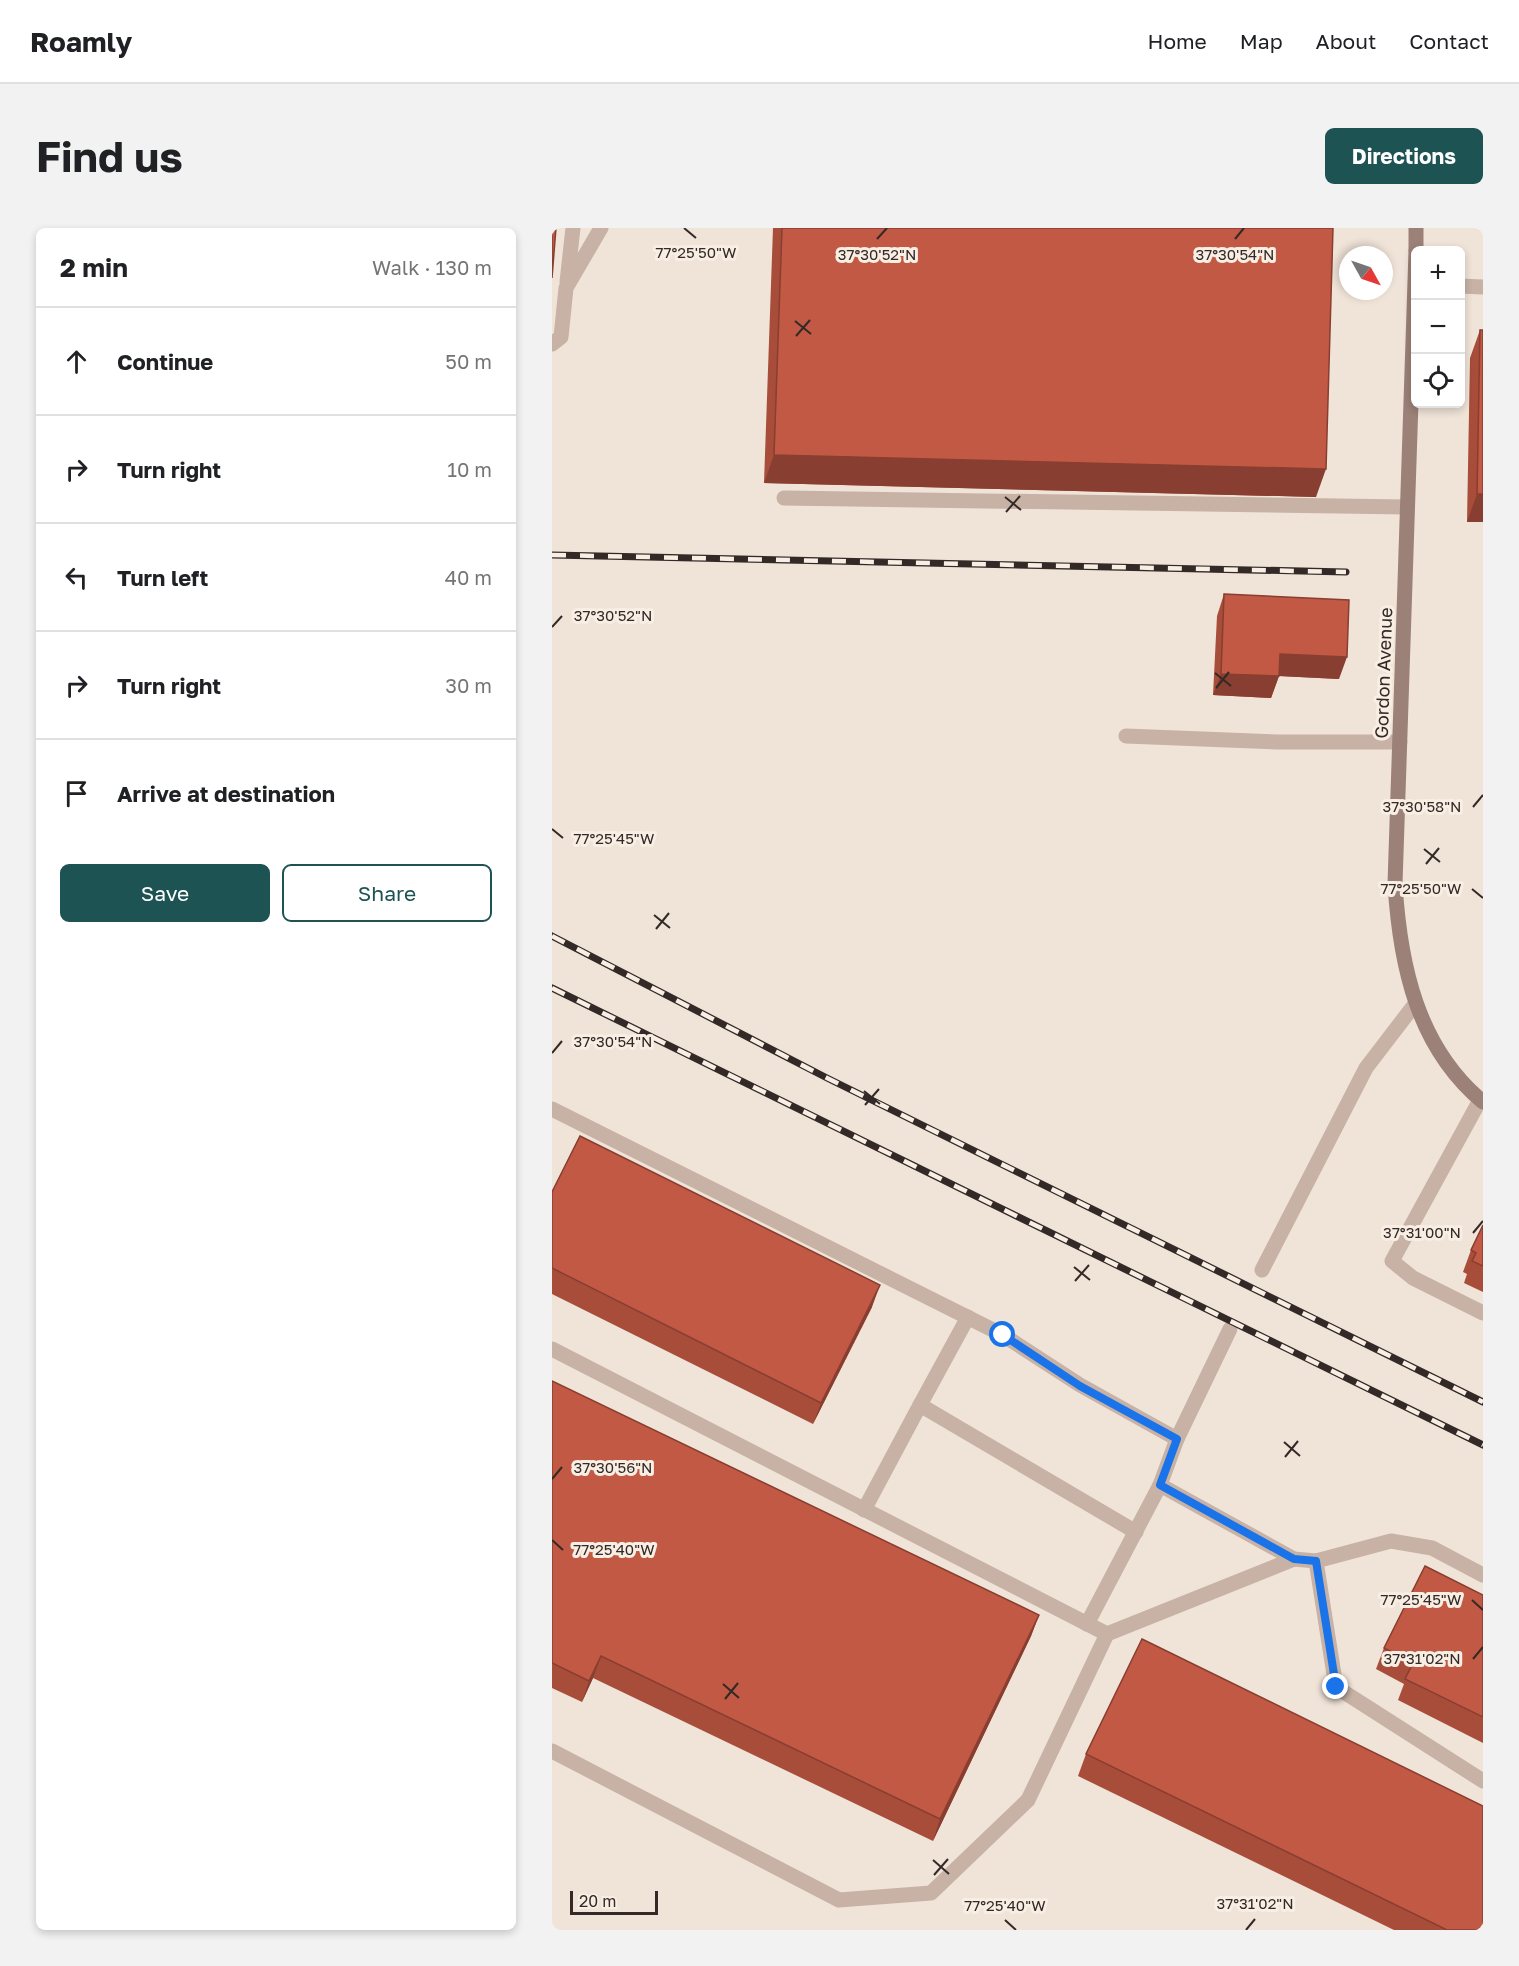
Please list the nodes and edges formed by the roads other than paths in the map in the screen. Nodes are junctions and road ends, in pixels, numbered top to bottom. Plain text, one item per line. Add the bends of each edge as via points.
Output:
1 (573, 228) edge
2 (601, 228) edge
3 (1416, 228) edge
4 (1416, 246) edge
5 (1465, 286) edge
6 (1483, 287) edge
7 (566, 288) junction
8 (1414, 300) edge
9 (552, 344) edge
10 (784, 498) dead end
11 (1407, 507) junction
12 (1126, 736) dead end
13 (1400, 742) junction
14 (1415, 1004) junction
15 (1482, 1101) edge
16 (552, 1109) edge
17 (1262, 1270) dead end
18 (1483, 1313) edge
19 (968, 1317) junction
20 (1230, 1329) dead end
21 (552, 1349) edge
22 (920, 1405) junction
23 (1177, 1439) junction
24 (1160, 1485) junction
25 (864, 1510) junction
26 (1136, 1532) junction
27 (1294, 1559) junction
28 (1316, 1561) junction
29 (1483, 1575) edge
30 (1087, 1624) junction
31 (1107, 1634) junction
32 (552, 1751) edge
33 (1483, 1781) edge

1 - 7 lane
2 - 7 lane
3 - 4 street, Gordon Avenue
5 - 6 lane
7 - 9 lane via 561,337
8 - 11 street, Gordon Avenue
10 - 11 lane
11 - 13 street, Gordon Avenue
12 - 13 lane
13 - 14 street, Gordon Avenue via 1395,884 1402,951
14 - 15 street, Gordon Avenue via 1461,1082
14 - 17 lane via 1366,1068
15 - 18 lane via 1392,1261 1413,1278
16 - 19 lane
19 - 22 lane
19 - 23 lane via 1003,1335 1080,1386
20 - 23 lane
21 - 25 lane
22 - 25 lane
22 - 26 lane
23 - 24 lane
24 - 26 lane
24 - 27 lane
25 - 30 lane
26 - 30 lane
27 - 28 lane
27 - 31 lane
28 - 29 lane via 1391,1541 1432,1548
28 - 33 lane via 1336,1687
30 - 31 lane
31 - 32 lane via 1028,1800 931,1893 839,1900

